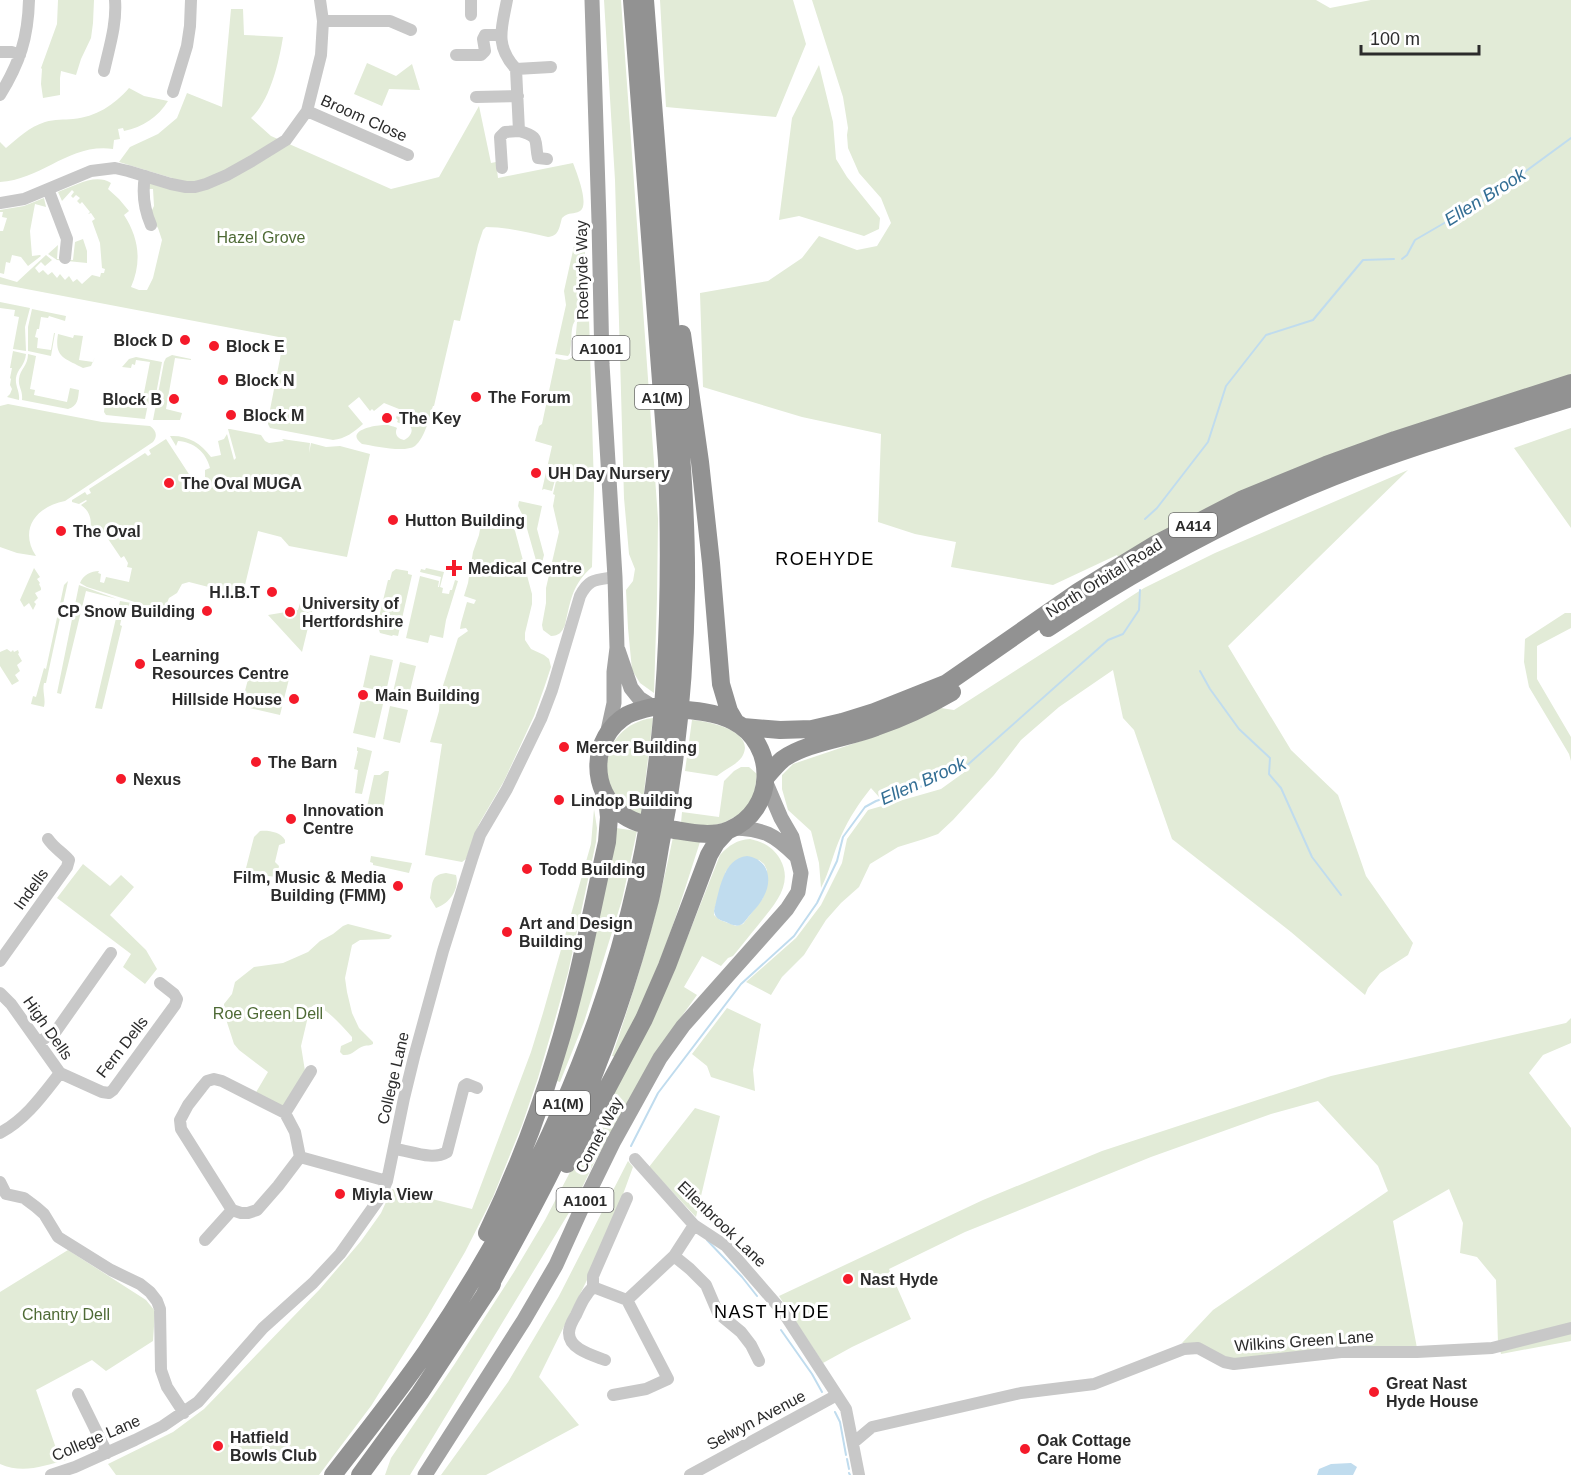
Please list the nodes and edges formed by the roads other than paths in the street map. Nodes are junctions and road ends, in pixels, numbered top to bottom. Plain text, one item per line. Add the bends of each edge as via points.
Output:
1 (29, 0) edge
2 (115, 0) edge
3 (191, 0) edge
4 (320, 0) edge
5 (471, 0) edge
6 (507, 0) edge
7 (592, 0) edge
8 (632, 0) edge
9 (645, 0) edge
10 (471, 15) dead end
11 (323, 21) junction
12 (411, 30) dead end
13 (500, 35) junction
14 (0, 52) edge
15 (20, 55) junction
16 (456, 55) dead end
17 (551, 67) dead end
18 (516, 69) junction
19 (104, 71) dead end
20 (174, 92) dead end
21 (0, 94) edge
22 (518, 96) junction
23 (476, 97) dead end
24 (307, 111) junction
25 (519, 131) junction
26 (408, 155) dead end
27 (547, 159) dead end
28 (502, 168) dead end
29 (145, 176) junction
30 (48, 189) junction
31 (0, 203) edge
32 (150, 225) dead end
33 (664, 243) junction
34 (65, 258) dead end
35 (1571, 383) edge
36 (1571, 398) edge
37 (615, 577) junction
38 (617, 648) junction
39 (653, 707) junction
40 (739, 725) junction
41 (607, 735) junction
42 (766, 779) junction
43 (607, 798) junction
44 (730, 830) junction
45 (48, 839) dead end
46 (798, 858) junction
47 (111, 953) dead end
48 (0, 961) edge
49 (160, 983) dead end
50 (0, 993) edge
51 (39, 1042) junction
52 (311, 1071) dead end
53 (60, 1073) junction
54 (477, 1088) dead end
55 (285, 1113) junction
56 (0, 1133) edge
57 (395, 1149) junction
58 (300, 1158) junction
59 (635, 1159) dead end
60 (563, 1171) junction
61 (387, 1181) junction
62 (2, 1194) edge
63 (627, 1198) dead end
64 (232, 1210) junction
65 (694, 1225) junction
66 (205, 1240) dead end
67 (674, 1256) junction
68 (593, 1287) junction
69 (485, 1294) junction
70 (627, 1300) junction
71 (1571, 1328) edge
72 (605, 1360) dead end
73 (759, 1361) dead end
74 (402, 1383) junction
75 (78, 1394) dead end
76 (613, 1395) dead end
77 (837, 1395) junction
78 (184, 1413) junction
79 (849, 1417) junction
80 (872, 1427) junction
81 (853, 1443) junction
82 (107, 1453) junction
83 (426, 1474) edge
84 (51, 1475) edge
85 (333, 1475) edge
86 (360, 1475) edge
87 (372, 1475) edge
88 (690, 1475) edge
89 (859, 1475) edge

1 - 15 street
2 - 19 street
3 - 20 street via 187,46
4 - 11 street
5 - 10 street
6 - 13 street
7 - 37 main road, Roehyde Way / A1001 via 602,363
8 - 74 highway, A1(M) via 669,528 665,681 653,794 620,946 579,1067 512,1210 446,1321
9 - 33 highway, A1(M)
11 - 12 street via 390,21
11 - 24 street via 321,55
13 - 16 street via 485,35 481,55
13 - 18 street
14 - 15 street
15 - 21 street
17 - 18 street
18 - 22 street
22 - 23 street
22 - 25 street
24 - 26 street, Broom Close
24 - 29 street via 286,140 206,184 186,187
25 - 27 street via 537,140 538,158
25 - 28 street via 500,136
29 - 30 street via 105,169
29 - 32 street via 143,198
30 - 31 street
30 - 34 street via 67,239
33 - 40 highway via 681,322 700,462 720,684 729,711
33 - 69 highway, A1(M) via 680,442 686,586 683,672 670,799 650,897 605,1047 553,1168
35 - 40 highway, North Orbital Road / A414 via 1395,440 1243,500 1120,566 947,683 874,712 812,729
36 - 42 highway, North Orbital Road / A414 via 1389,456 1253,511 1128,577 937,700 875,728 792,753
37 - 38 main road, Roehyde Way / A1001
37 - 57 street, College Lane via 586,585 541,719 480,835 414,1057
38 - 39 main road, Roehyde Way / A1001 via 631,688
38 - 41 main road, Roehyde Way / A1001 via 614,703
39 - 40 highway via 721,717
39 - 41 highway via 626,716
40 - 42 highway via 760,749
41 - 43 highway via 598,777
42 - 44 highway via 758,805
42 - 46 main road, Comet Way / A1001
43 - 44 highway via 624,816 644,825 694,833
43 - 74 highway via 607,842 575,986 546,1086 491,1224
44 - 46 main road via 766,833
44 - 60 highway via 709,855 644,1019
45 - 48 street, Indells via 69,860 67,867
46 - 83 main road, Comet Way / A1001 via 800,882 793,901 683,1026 660,1058 609,1152 556,1265
47 - 51 street via 56,1031
49 - 53 street, Fern Dells via 174,994 175,1005 113,1090 102,1092
50 - 51 street, High Dells
51 - 53 street, High Dells
52 - 55 street
53 - 56 street, High Dells via 29,1112
54 - 57 street via 464,1086 447,1152 432,1156
55 - 58 street via 295,1132
55 - 64 street via 214,1079 207,1081 180,1120 181,1129
57 - 61 street, College Lane
58 - 61 street
58 - 64 street via 257,1210
59 - 65 street, Ellenbrook Lane
60 - 69 highway
60 - 87 highway via 508,1276
61 - 78 street, College Lane via 368,1217 340,1254 263,1328
62 - 78 street via 24,1198 45,1215 58,1237 150,1292 160,1309 160,1370
63 - 68 street via 593,1276
64 - 66 street
65 - 67 street
65 - 77 street, Ellenbrook Lane via 726,1246 783,1312
67 - 70 street
67 - 73 street via 706,1285 718,1313 741,1332
68 - 70 street
68 - 72 street via 586,1293 569,1334 581,1350
69 - 86 highway, A1(M)
70 - 76 street via 668,1379 646,1389
71 - 80 street, Wilkins Green Lane via 1492,1347 1341,1352 1234,1364 1198,1348 1184,1348 1094,1384 1021,1393
74 - 85 highway, A1(M)
75 - 82 street
77 - 79 street, Ellenbrook Lane
77 - 88 street, Selwyn Avenue
78 - 82 street, College Lane
79 - 80 street
79 - 81 street, Ellenbrook Lane
80 - 81 street, Wilkins Green Lane
81 - 89 street, Ellenbrook Lane
82 - 84 street, College Lane

